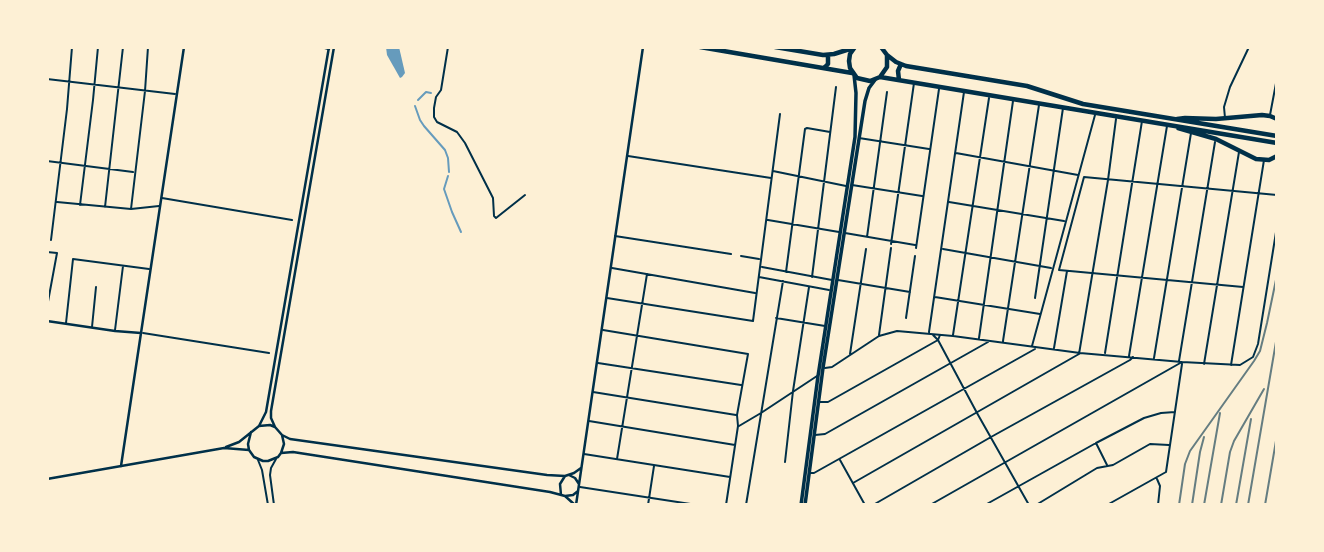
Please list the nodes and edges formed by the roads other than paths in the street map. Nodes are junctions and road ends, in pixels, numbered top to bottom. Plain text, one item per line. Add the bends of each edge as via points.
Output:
1 (72, 47) edge
2 (98, 47) edge
3 (123, 47) edge
4 (148, 47) edge
5 (184, 47) edge
6 (322, 47) edge
7 (334, 47) edge
8 (448, 47) edge
9 (643, 47) edge
10 (700, 47) edge
11 (775, 47) edge
12 (855, 47) edge
13 (1249, 47) edge
14 (329, 48) edge
15 (882, 48) edge
16 (828, 55) junction
17 (887, 55) junction
18 (901, 64) junction
19 (824, 68) junction
20 (853, 74) junction
21 (1277, 78) edge
22 (47, 79) edge
23 (878, 79) junction
24 (899, 80) junction
25 (323, 81) junction
26 (1000, 81) junction
27 (69, 82) junction
28 (328, 82) junction
29 (914, 83) junction
30 (1012, 83) junction
31 (94, 84) junction
32 (836, 87) dead end
33 (940, 87) junction
34 (119, 88) junction
35 (321, 89) junction
36 (327, 90) junction
37 (145, 91) junction
38 (965, 91) junction
39 (887, 92) dead end
40 (1004, 92) junction
41 (856, 93) junction
42 (178, 94) junction
43 (990, 95) junction
44 (865, 97) junction
45 (1012, 99) junction
46 (1039, 103) junction
47 (1063, 107) junction
48 (1096, 113) junction
49 (780, 114) dead end
50 (1117, 116) junction
51 (1270, 116) junction
52 (1225, 119) junction
53 (1277, 119) edge
54 (1142, 120) junction
55 (1175, 123) junction
56 (1167, 125) junction
57 (830, 132) junction
58 (1191, 132) junction
59 (1277, 136) edge
60 (859, 138) junction
61 (1216, 139) junction
62 (880, 141) junction
63 (1277, 143) edge
64 (904, 144) junction
65 (930, 149) junction
66 (1239, 151) junction
67 (956, 153) junction
68 (627, 156) junction
69 (1277, 156) edge
70 (980, 157) junction
71 (1264, 160) junction
72 (47, 161) edge
73 (60, 162) junction
74 (1004, 162) junction
75 (85, 166) junction
76 (1029, 166) junction
77 (110, 169) junction
78 (1054, 170) junction
79 (773, 171) junction
80 (135, 172) junction
81 (1078, 175) junction
82 (800, 177) junction
83 (772, 178) junction
84 (1108, 180) junction
85 (825, 182) junction
86 (1133, 182) junction
87 (1158, 184) junction
88 (849, 185) junction
89 (1183, 186) junction
90 (874, 189) junction
91 (1208, 189) junction
92 (1233, 191) junction
93 (898, 193) junction
94 (1259, 193) junction
95 (525, 195) dead end
96 (1277, 195) edge
97 (923, 197) junction
98 (162, 198) junction
99 (948, 201) junction
100 (56, 202) junction
101 (80, 205) junction
102 (160, 206) junction
103 (973, 206) junction
104 (105, 207) junction
105 (131, 209) junction
106 (997, 210) junction
107 (1022, 214) junction
108 (1047, 218) junction
109 (292, 220) dead end
110 (767, 220) junction
111 (1065, 221) junction
112 (792, 224) junction
113 (1277, 226) edge
114 (818, 228) junction
115 (842, 232) junction
116 (615, 236) junction
117 (867, 237) junction
118 (51, 240) dead end
119 (891, 244) junction
120 (866, 249) dead end
121 (942, 249) junction
122 (47, 252) edge
123 (966, 253) junction
124 (731, 254) dead end
125 (741, 256) dead end
126 (915, 256) dead end
127 (990, 257) junction
128 (760, 259) junction
129 (1016, 262) junction
130 (124, 265) junction
131 (1040, 266) junction
132 (760, 267) junction
133 (610, 268) junction
134 (1052, 268) junction
135 (151, 270) junction
136 (1067, 271) junction
137 (786, 272) junction
138 (1093, 273) junction
139 (647, 274) junction
140 (1118, 276) junction
141 (758, 277) junction
142 (812, 277) junction
143 (1143, 278) junction
144 (835, 280) junction
145 (1167, 280) junction
146 (783, 281) junction
147 (1192, 282) junction
148 (860, 284) junction
149 (1217, 284) junction
150 (96, 287) dead end
151 (809, 287) junction
152 (1243, 287) junction
153 (885, 288) junction
154 (831, 291) junction
155 (910, 292) junction
156 (756, 293) junction
157 (934, 297) junction
158 (606, 298) junction
159 (1035, 298) dead end
160 (959, 301) junction
161 (642, 304) junction
162 (984, 305) junction
163 (47, 307) edge
164 (1009, 309) junction
165 (1040, 314) junction
166 (776, 318) junction
167 (906, 318) dead end
168 (47, 321) edge
169 (804, 323) junction
170 (66, 324) junction
171 (826, 326) junction
172 (92, 328) junction
173 (602, 330) junction
174 (115, 331) junction
175 (142, 333) junction
176 (928, 334) junction
177 (637, 335) junction
178 (933, 335) junction
179 (940, 335) junction
180 (879, 336) junction
181 (953, 336) junction
182 (979, 339) junction
183 (938, 340) junction
184 (990, 341) junction
185 (1003, 342) junction
186 (1031, 347) junction
187 (1037, 347) junction
188 (1054, 349) junction
189 (269, 353) dead end
190 (1080, 353) junction
191 (850, 355) junction
192 (1105, 355) junction
193 (1129, 357) junction
194 (1133, 357) junction
195 (1154, 359) junction
196 (597, 362) junction
197 (1180, 362) junction
198 (1204, 364) junction
199 (951, 365) junction
200 (1230, 366) junction
201 (632, 368) junction
202 (824, 368) junction
203 (818, 376) junction
204 (742, 385) junction
205 (964, 389) junction
206 (793, 391) junction
207 (593, 392) junction
208 (627, 397) junction
209 (819, 402) junction
210 (1175, 412) junction
211 (761, 413) junction
212 (977, 414) junction
213 (737, 415) junction
214 (588, 421) junction
215 (259, 426) junction
216 (738, 426) junction
217 (275, 427) junction
218 (622, 427) junction
219 (251, 432) junction
220 (282, 435) junction
221 (814, 435) junction
222 (991, 437) junction
223 (1096, 443) junction
224 (735, 445) junction
225 (1170, 445) junction
226 (223, 448) junction
227 (249, 450) junction
228 (281, 453) junction
229 (583, 454) junction
230 (278, 457) junction
231 (258, 459) junction
232 (617, 459) junction
233 (839, 459) junction
234 (785, 462) dead end
235 (1005, 463) junction
236 (654, 465) junction
237 (1108, 466) junction
238 (121, 467) junction
239 (581, 468) junction
240 (809, 473) junction
241 (567, 475) junction
242 (730, 477) junction
243 (1156, 478) junction
244 (47, 479) edge
245 (853, 483) junction
246 (1019, 485) junction
247 (578, 487) junction
248 (563, 496) junction
249 (649, 497) junction
250 (268, 505) edge
251 (274, 505) edge
252 (576, 505) edge
253 (648, 505) edge
254 (697, 505) edge
255 (726, 505) edge
256 (746, 505) edge
257 (803, 505) edge
258 (865, 505) edge
259 (873, 505) edge
260 (930, 505) edge
261 (985, 505) edge
262 (1030, 505) edge
263 (1036, 505) edge
264 (1107, 505) edge
265 (1158, 505) edge

1 - 27 street
2 - 31 street
3 - 34 street
4 - 37 street
5 - 42 main road
6 - 14 main road
7 - 28 main road
8 - 95 street via 434,117 465,143 493,198 496,218
9 - 68 main road
10 - 19 highway
11 - 16 highway
12 - 16 highway
12 - 20 highway via 849,61
13 - 52 street via 1230,87
14 - 25 main road
15 - 17 highway
16 - 19 highway
17 - 18 highway
17 - 23 highway via 887,67
18 - 24 highway
18 - 26 highway
19 - 20 highway
20 - 23 highway via 865,81
20 - 41 main road
21 - 51 street
22 - 27 street
23 - 24 highway
23 - 44 main road
24 - 29 highway
25 - 28 main road
25 - 35 main road
26 - 30 highway
26 - 40 highway
27 - 31 street
27 - 73 street
28 - 36 main road
29 - 33 highway
29 - 64 street
30 - 40 highway
30 - 55 highway
31 - 34 street
31 - 75 street
32 - 57 street
33 - 38 highway
33 - 65 street
34 - 37 street
34 - 77 street
35 - 36 main road
35 - 215 main road via 266,412
36 - 217 main road via 271,411
37 - 42 street
37 - 80 street
38 - 43 highway
38 - 67 street
39 - 62 street
40 - 43 highway
40 - 45 highway
40 - 45 highway
41 - 44 main road
41 - 88 main road
42 - 98 main road
43 - 70 street
44 - 60 main road
45 - 46 highway
45 - 74 street
46 - 47 highway
46 - 76 street
47 - 48 highway
47 - 78 street
48 - 50 highway
48 - 81 street
49 - 79 street
50 - 54 highway
50 - 84 street
51 - 52 highway
51 - 53 highway
52 - 55 highway via 1185,118
54 - 56 highway
54 - 86 street
55 - 56 highway
55 - 58 highway
55 - 59 highway
55 - 63 highway
56 - 87 street
57 - 82 street via 806,128
57 - 85 street
58 - 61 highway
58 - 89 street
60 - 62 street
60 - 88 main road
61 - 66 highway
61 - 91 street
62 - 64 street
62 - 90 street
64 - 65 street
64 - 93 street
65 - 97 street
66 - 71 highway
66 - 92 street
67 - 70 street
67 - 99 street
68 - 83 street
68 - 116 main road
69 - 71 highway
70 - 74 street
70 - 103 street
71 - 94 street
72 - 73 street
73 - 75 street
73 - 100 street
74 - 76 street
74 - 106 street
75 - 77 street
75 - 101 street
76 - 78 street
76 - 107 street
77 - 80 street
77 - 104 street
78 - 81 street
78 - 108 street
79 - 82 street
79 - 83 street
80 - 105 street
81 - 111 street
82 - 85 street
82 - 112 street
83 - 110 street
84 - 86 street
84 - 136 street via 1084,177 1059,270
84 - 138 street
85 - 88 street
85 - 114 street
86 - 87 street
86 - 140 street
87 - 89 street
87 - 143 street
88 - 90 street
88 - 115 main road
89 - 91 street
89 - 145 street
90 - 93 street
90 - 117 street
91 - 92 street
91 - 147 street
92 - 94 street
92 - 149 street
93 - 97 street
93 - 119 street
94 - 96 street
94 - 152 street
97 - 119 street via 916,246
98 - 102 main road
98 - 109 street
99 - 103 street
99 - 121 street
100 - 101 street
100 - 118 street
101 - 104 street
102 - 105 street
102 - 135 main road
103 - 106 street
103 - 123 street
104 - 105 street
106 - 107 street
106 - 127 street
107 - 108 street
107 - 129 street
108 - 111 street
108 - 131 street
110 - 112 street
110 - 128 street
111 - 134 street
112 - 114 street
112 - 137 street
113 - 200 street via 1255,354
114 - 115 street
114 - 142 street
115 - 117 street
115 - 144 main road
116 - 124 street
116 - 133 main road
117 - 119 street
119 - 153 street
120 - 148 street
121 - 123 street
121 - 157 street
122 - 163 street via 57,253
123 - 127 street
123 - 160 street
125 - 128 street
126 - 155 street
127 - 129 street
127 - 162 street
128 - 132 street
129 - 131 street
129 - 164 street
130 - 135 street
130 - 170 street via 73,259
130 - 174 street
131 - 134 street
131 - 159 street
132 - 137 street
132 - 141 street
133 - 139 street
133 - 158 main road
134 - 165 street
135 - 175 main road
136 - 138 street
136 - 188 street
137 - 142 street
138 - 140 street
138 - 190 street
139 - 156 street
139 - 161 street
140 - 143 street
140 - 192 street
141 - 146 street
141 - 156 street
142 - 144 street
143 - 145 street
143 - 193 street
144 - 148 street
144 - 154 main road
144 - 202 main road
145 - 147 street
145 - 195 street
146 - 151 street
146 - 166 street
147 - 149 street
147 - 197 street
148 - 153 street
148 - 191 street
149 - 152 street
149 - 198 street
150 - 172 street
151 - 154 street
151 - 169 street
152 - 200 street
153 - 155 street
153 - 180 street
154 - 171 main road
155 - 167 street
156 - 161 street via 753,321
157 - 160 street
157 - 176 street
158 - 161 street
158 - 173 main road
160 - 162 street
160 - 181 street
161 - 177 street
162 - 164 street
162 - 182 street
164 - 165 street
164 - 185 street
165 - 186 street
166 - 169 street
166 - 211 street
168 - 170 main road
169 - 171 street
169 - 206 street
170 - 172 main road
171 - 203 main road
172 - 174 main road
173 - 177 street
173 - 196 main road
174 - 175 main road
175 - 189 street
175 - 238 main road
176 - 178 street
176 - 180 street via 897,331
177 - 201 street
177 - 204 street via 748,354
178 - 179 street
178 - 183 street
179 - 181 street
179 - 183 street
180 - 191 street
181 - 182 street
182 - 184 street
183 - 199 street
183 - 209 street via 828,402
184 - 185 street
184 - 199 street
185 - 186 street
186 - 187 street
187 - 188 street
187 - 205 street
188 - 190 street
190 - 192 street
190 - 212 street
191 - 202 street
192 - 193 street
193 - 194 street
194 - 195 street
194 - 222 street
195 - 197 street
196 - 201 street
196 - 207 main road
197 - 198 street
197 - 210 street
197 - 235 street
198 - 200 street
199 - 205 street
199 - 221 street via 825,434
201 - 204 street
201 - 208 street
202 - 209 main road
203 - 206 street
203 - 257 main road
204 - 213 street
205 - 212 street
205 - 233 street
206 - 211 street
206 - 234 street
207 - 208 street
207 - 214 main road
208 - 213 street
208 - 218 street
209 - 221 main road
210 - 223 street via 1150,416
210 - 225 street
211 - 216 street
211 - 256 street
212 - 222 street
212 - 245 street
213 - 216 street
214 - 218 street
214 - 229 main road
215 - 217 main road
215 - 219 main road
216 - 224 street
217 - 220 main road
218 - 224 street
218 - 232 street
219 - 226 main road
219 - 227 main road
220 - 228 main road
220 - 241 main road
221 - 240 main road
222 - 235 street
222 - 259 street
223 - 237 street
223 - 246 street
224 - 242 street
225 - 237 street via 1150,444
225 - 243 street via 1166,472
226 - 227 main road
226 - 238 main road
227 - 231 main road
228 - 230 main road
228 - 248 main road
229 - 232 street
229 - 239 main road
230 - 231 main road
230 - 251 street via 270,475
231 - 250 street
232 - 236 street
233 - 240 street
233 - 245 street
235 - 246 street
235 - 260 street
236 - 242 street
236 - 249 street
237 - 263 street
238 - 244 main road
239 - 241 main road
239 - 247 main road
240 - 257 main road
241 - 247 main road via 575,478
241 - 248 main road via 560,484
242 - 255 street
243 - 264 street
243 - 265 street
245 - 258 street
246 - 261 street
246 - 262 street
247 - 248 main road via 573,495
247 - 249 street
247 - 252 main road
248 - 252 main road
249 - 253 street
249 - 254 street

